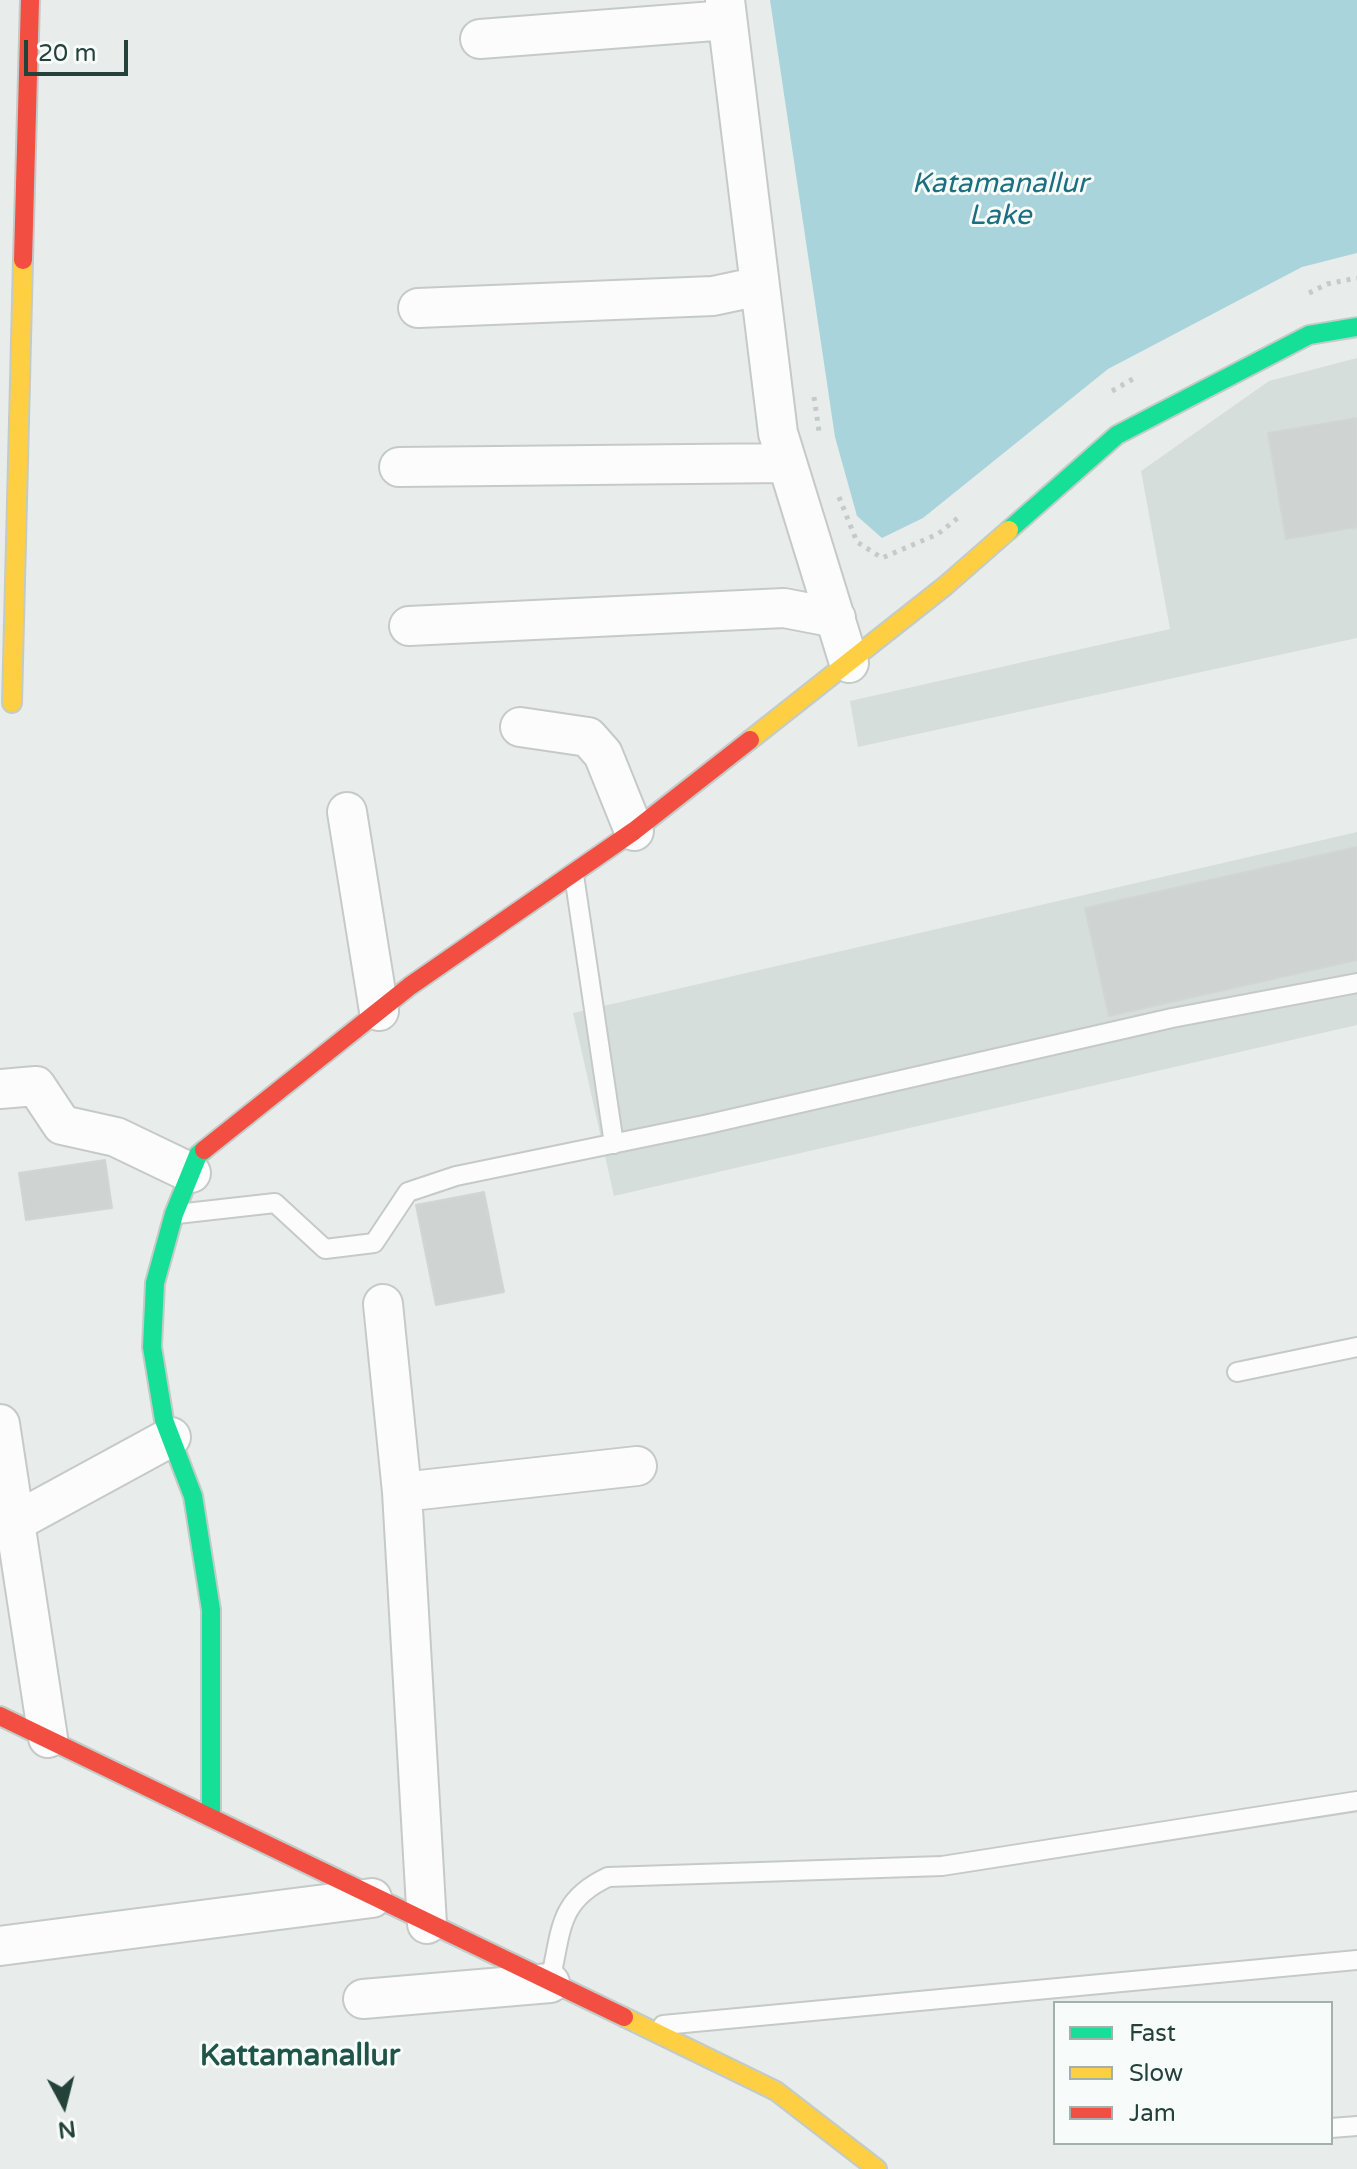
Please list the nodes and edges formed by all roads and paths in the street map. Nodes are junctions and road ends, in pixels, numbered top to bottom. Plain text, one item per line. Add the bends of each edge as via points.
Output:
1 (30, 0) edge
2 (726, 10) edge
3 (480, 39) dead end
4 (1357, 278) edge
5 (760, 286) junction
6 (1299, 298) dead end
7 (418, 308) dead end
8 (1357, 327) edge
9 (1146, 372) dead end
10 (813, 389) dead end
11 (1107, 395) dead end
12 (819, 436) dead end
13 (787, 463) junction
14 (399, 467) dead end
15 (836, 490) dead end
16 (962, 514) dead end
17 (836, 618) junction
18 (409, 626) dead end
19 (849, 663) junction
20 (12, 703) dead end
21 (520, 727) dead end
22 (347, 812) dead end
23 (634, 831) junction
24 (574, 875) junction
25 (1357, 983) edge
26 (379, 1011) junction
27 (0, 1089) edge
28 (614, 1144) junction
29 (191, 1173) junction
30 (174, 1214) junction
31 (383, 1304) dead end
32 (1357, 1347) edge
33 (1237, 1372) dead end
34 (0, 1424) edge
35 (171, 1437) junction
36 (637, 1466) dead end
37 (402, 1492) junction
38 (15, 1522) junction
39 (0, 1716) edge
40 (48, 1738) junction
41 (1357, 1801) edge
42 (211, 1817) junction
43 (372, 1898) junction
44 (427, 1924) junction
45 (0, 1946) edge
46 (1357, 1960) edge
47 (550, 1983) junction
48 (363, 1999) dead end
49 (642, 2027) junction
50 (1357, 2126) edge
51 (1333, 2128) edge
52 (877, 2169) edge

1 - 20 street
2 - 3 street
2 - 5 street
4 - 6 path via 1327,284
5 - 7 street via 713,296
5 - 13 street via 778,433
8 - 19 street via 1309,335 1117,435
9 - 11 path
10 - 12 path
13 - 14 street
13 - 17 street
15 - 16 path via 857,542 882,558 938,534
17 - 18 street via 784,608
17 - 19 street
19 - 23 street
21 - 23 street via 588,737 603,754
22 - 26 street
23 - 24 street
24 - 26 street
24 - 28 lane
25 - 28 lane via 1172,1018
26 - 29 street via 198,1155
27 - 29 street via 36,1086 62,1125 116,1137
28 - 30 lane via 456,1176 408,1192 374,1243 325,1249 275,1203
29 - 30 street
30 - 35 street via 155,1283 152,1347
31 - 37 street
32 - 33 lane
34 - 38 street
35 - 38 street
35 - 42 street via 193,1496 211,1610
36 - 37 street
37 - 44 street
38 - 40 street
39 - 40 street
40 - 42 street
41 - 47 lane via 942,1866 608,1877 585,1888 569,1905
42 - 43 street
43 - 44 street
43 - 45 street
44 - 47 street
46 - 49 lane
47 - 48 street
47 - 49 street
49 - 52 street via 776,2091
50 - 51 lane

